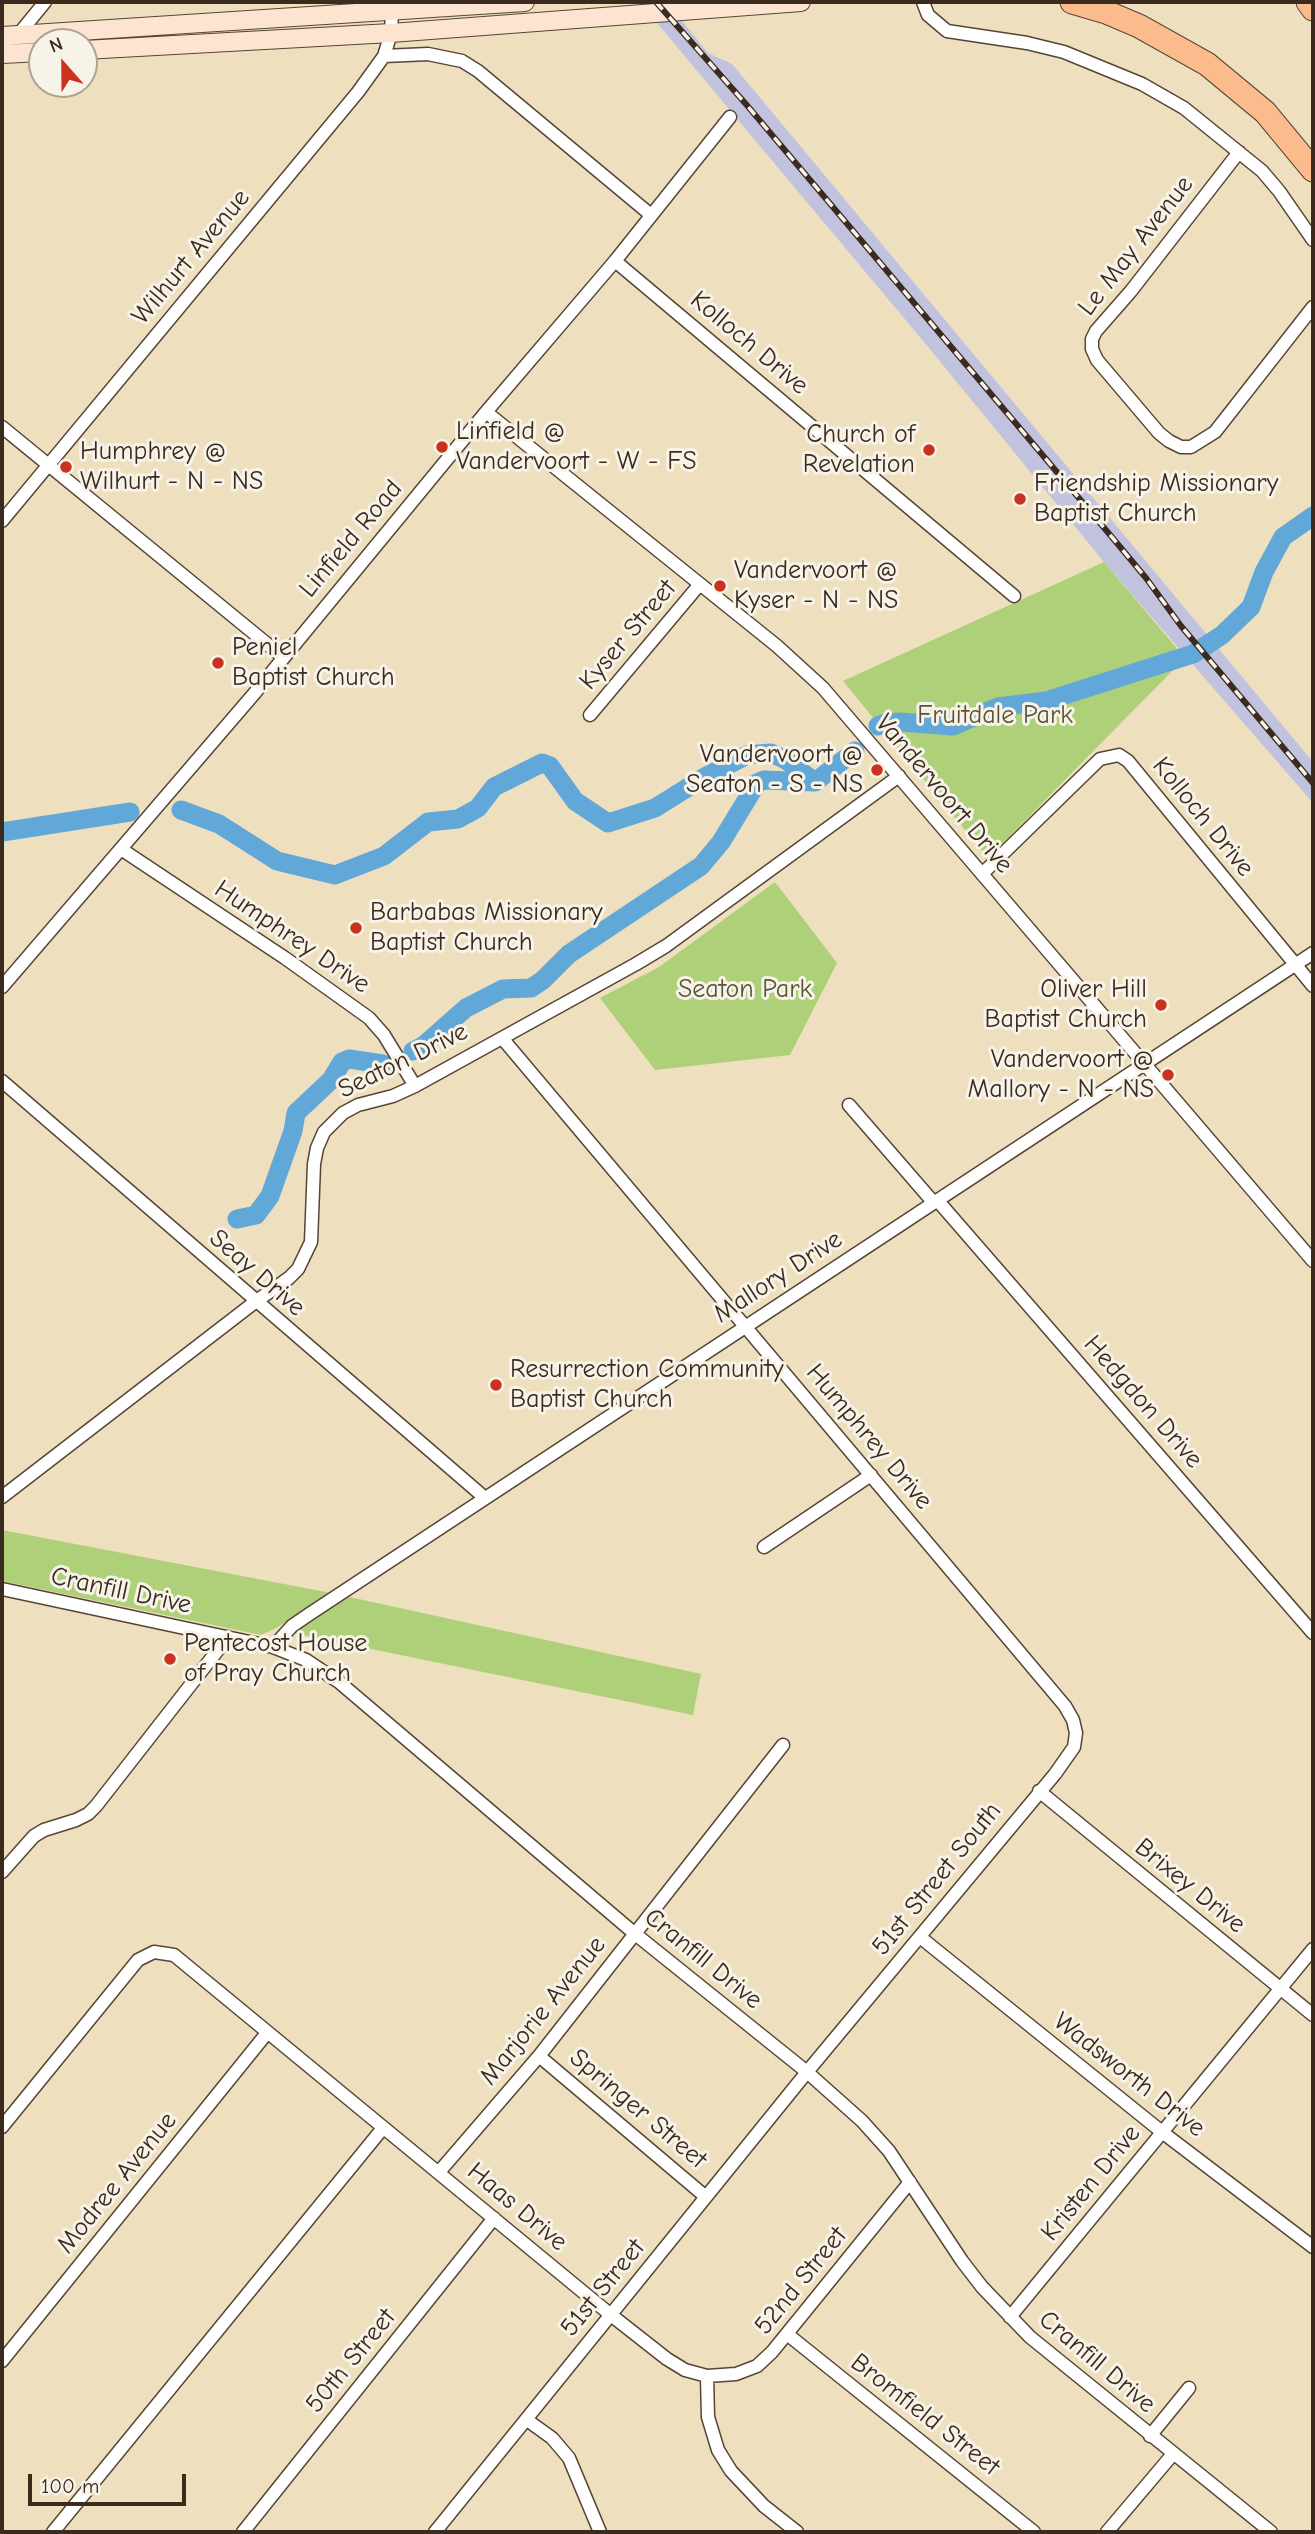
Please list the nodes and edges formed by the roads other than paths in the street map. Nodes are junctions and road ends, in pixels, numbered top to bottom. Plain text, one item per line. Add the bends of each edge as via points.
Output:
1 (45, 2) edge
2 (525, 2) edge
3 (801, 2) edge
4 (923, 2) edge
5 (1072, 2) edge
6 (1308, 2) edge
7 (1313, 9) edge
8 (392, 11) junction
9 (391, 33) junction
10 (5, 47) edge
11 (98, 49) edge
12 (28, 50) edge
13 (384, 56) junction
14 (730, 117) dead end
15 (1239, 152) junction
16 (1313, 170) edge
17 (651, 215) junction
18 (1313, 240) edge
19 (615, 261) junction
20 (1313, 307) edge
21 (486, 412) junction
22 (2, 427) edge
23 (47, 464) junction
24 (2, 521) edge
25 (700, 584) junction
26 (1014, 596) dead end
27 (283, 657) junction
28 (590, 715) dead end
29 (899, 776) junction
30 (121, 849) junction
31 (982, 873) junction
32 (1313, 953) edge
33 (1295, 964) junction
34 (1313, 986) edge
35 (2, 987) edge
36 (502, 1038) junction
37 (1146, 1063) junction
38 (2, 1081) edge
39 (415, 1086) junction
40 (849, 1105) dead end
41 (936, 1202) junction
42 (1313, 1261) edge
43 (255, 1301) junction
44 (744, 1326) junction
45 (871, 1475) junction
46 (2, 1497) edge
47 (485, 1498) junction
48 (764, 1547) dead end
49 (2, 1589) edge
50 (1313, 1633) edge
51 (228, 1637) junction
52 (273, 1647) junction
53 (1065, 1706) joint
54 (783, 1745) dead end
55 (1038, 1791) junction
56 (2, 1872) edge
57 (634, 1933) junction
58 (920, 1937) junction
59 (1313, 1949) edge
60 (1280, 1989) junction
61 (1313, 2015) edge
62 (267, 2033) junction
63 (540, 2056) junction
64 (807, 2072) junction
65 (2, 2127) edge
66 (383, 2128) junction
67 (1162, 2132) junction
68 (439, 2172) junction
69 (910, 2182) junction
70 (706, 2197) junction
71 (494, 2218) junction
72 (1313, 2247) edge
73 (611, 2315) junction
74 (1010, 2317) junction
75 (787, 2334) junction
76 (2, 2361) edge
77 (707, 2376) junction
78 (1189, 2388) dead end
79 (527, 2420) junction
80 (1150, 2436) junction
81 (1173, 2454) junction
82 (53, 2532) edge
83 (243, 2532) edge
84 (435, 2532) edge
85 (600, 2532) edge
86 (797, 2532) edge
87 (1034, 2532) edge
88 (1107, 2532) edge
89 (1271, 2532) edge

1 - 10 street
2 - 8 main road
3 - 9 main road
4 - 15 street via 928,15 947,31 1064,52 1142,84 1184,108
5 - 16 highway via 1139,26 1207,64 1265,113
6 - 7 highway
8 - 9 street, Wilhurt Avenue
8 - 10 main road
9 - 11 main road
9 - 13 street, Wilhurt Avenue
10 - 12 main road
13 - 17 street via 428,54 462,61
13 - 23 street, Wilhurt Avenue
14 - 17 street, Linfield Road
15 - 18 street via 1279,191
15 - 20 street, Le May Avenue via 1092,339 1097,360 1168,442 1191,447 1215,432
17 - 19 street, Linfield Road
19 - 21 street, Linfield Road
19 - 26 street, Kolloch Drive
21 - 25 street, Vandervoort Drive
21 - 27 street, Linfield Road
22 - 23 street
23 - 24 street, Wilhurt Avenue
23 - 27 street
25 - 28 street, Kyser Street
25 - 29 street, Vandervoort Drive via 803,668
27 - 30 street, Linfield Road
29 - 31 street, Vandervoort Drive
29 - 36 street, Seaton Drive via 666,946
30 - 35 street, Linfield Road
30 - 39 street, Humphrey Drive via 369,1018
31 - 33 street, Kolloch Drive via 1100,759 1119,755
31 - 37 street, Vandervoort Drive
32 - 33 street, Mallory Drive
33 - 34 street, Kolloch Drive
33 - 37 street, Mallory Drive
36 - 39 street, Seaton Drive
36 - 44 street, Humphrey Drive
37 - 41 street, Mallory Drive
37 - 42 street, Vandervoort Drive
38 - 43 street, Seay Drive
39 - 43 street, Seaton Drive via 358,1105 324,1132 314,1164 311,1242 298,1269
40 - 41 street, Hedgdon Drive
41 - 44 street, Mallory Drive
41 - 50 street, Hedgdon Drive
43 - 46 street, Seaton Drive
43 - 47 street, Seay Drive
44 - 45 street, Humphrey Drive
44 - 47 street, Mallory Drive
45 - 48 street
45 - 53 street, Humphrey Drive
47 - 52 street, Mallory Drive via 292,1626
49 - 51 street, Cranfill Drive
51 - 52 street, Cranfill Drive
51 - 56 street via 96,1806 76,1820 34,1836
52 - 57 street, Cranfill Drive via 306,1660 339,1682
53 - 55 street, 51st Street South via 1076,1733 1074,1747
54 - 57 street, Marjorie Avenue
55 - 58 street, 51st Street South
55 - 60 street, Brixey Drive
57 - 63 street, Marjorie Avenue
57 - 64 street, Cranfill Drive
58 - 64 street, 51st Street South
58 - 67 street, Wadsworth Drive
59 - 60 street, Kristen Drive
60 - 61 street, Brixey Drive
60 - 67 street, Kristen Drive
62 - 65 street, Haas Drive via 174,1955 154,1952 138,1960
62 - 66 street, Haas Drive
62 - 76 street, Modree Avenue
63 - 68 street, Marjorie Avenue
63 - 70 street, Springer Street
64 - 69 street, Cranfill Drive via 862,2121
64 - 70 street, 51st Street
66 - 68 street, Haas Drive
66 - 82 street
67 - 72 street, Wadsworth Drive
67 - 74 street, Kristen Drive
68 - 71 street, Haas Drive
69 - 74 street, Cranfill Drive via 962,2261
69 - 75 street, 52nd Street
70 - 73 street, 51st Street
71 - 73 street, Haas Drive
71 - 83 street, 50th Street
73 - 77 street, Haas Drive via 667,2359
73 - 79 street, 51st Street
74 - 80 street, Cranfill Drive
75 - 77 street, 52nd Street via 757,2366 736,2374
75 - 87 street, Bromfield Street
77 - 86 street via 708,2417 718,2450 764,2506
78 - 80 street
79 - 84 street, 51st Street
79 - 85 street via 569,2458
80 - 81 street, Cranfill Drive
81 - 88 street
81 - 89 street, Cranfill Drive

